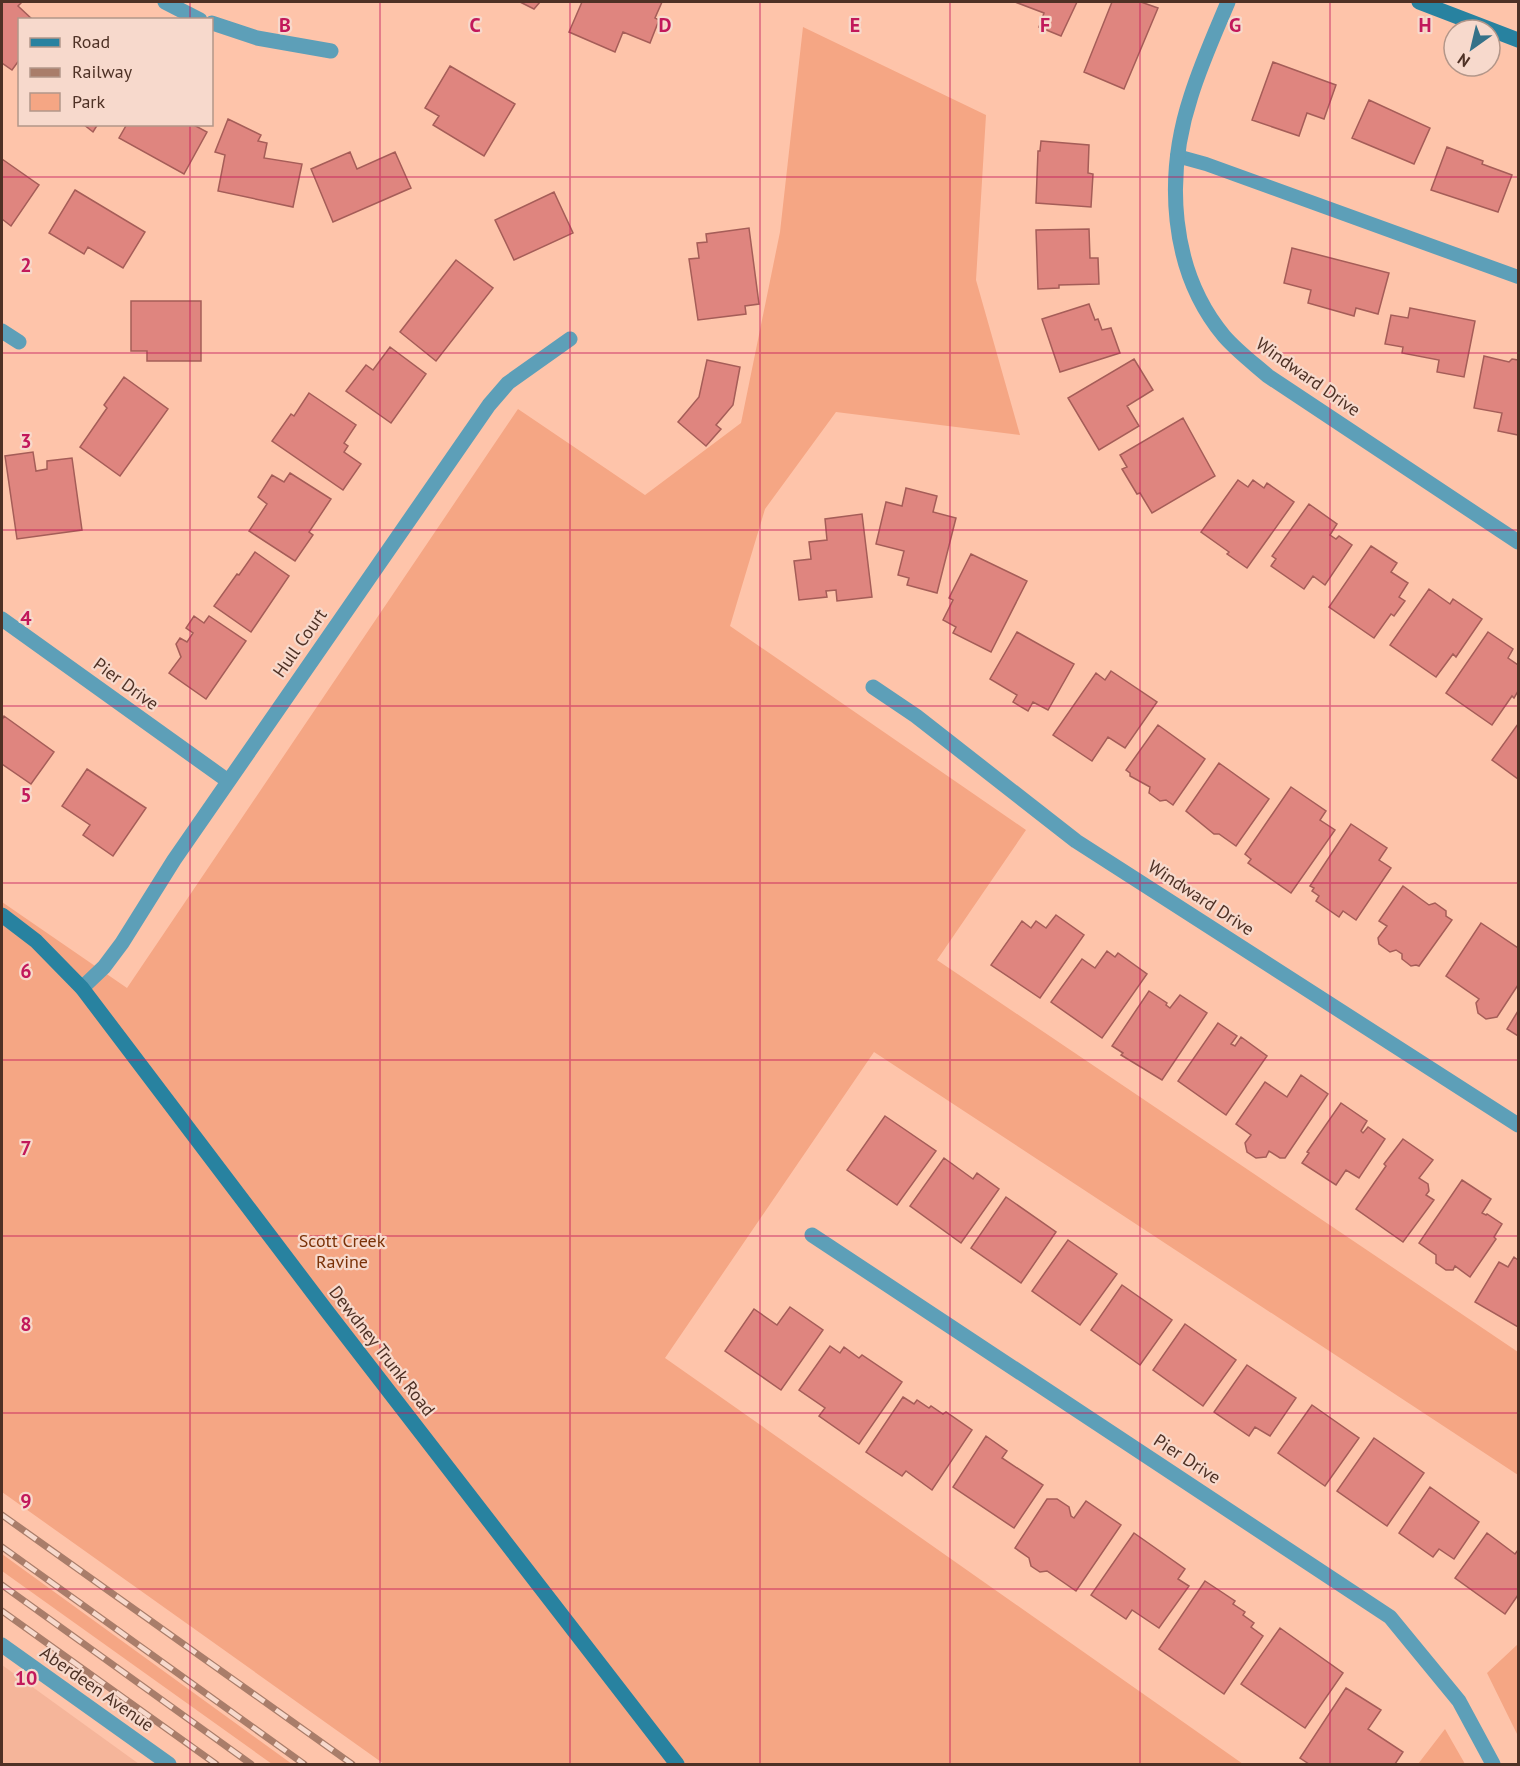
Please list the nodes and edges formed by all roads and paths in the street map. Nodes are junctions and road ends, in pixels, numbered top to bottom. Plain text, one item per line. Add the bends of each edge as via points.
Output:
1 (165, 2) edge
2 (1228, 2) edge
3 (1419, 2) edge
4 (196, 18) edge
5 (213, 23) edge
6 (1518, 40) edge
7 (331, 51) dead end
8 (1177, 156) junction
9 (1518, 277) edge
10 (2, 331) edge
11 (570, 339) dead end
12 (19, 342) dead end
13 (1518, 542) edge
14 (2, 619) edge
15 (873, 687) dead end
16 (228, 782) junction
17 (2, 915) edge
18 (81, 988) junction
19 (1518, 1125) edge
20 (812, 1235) dead end
21 (2, 1645) edge
22 (169, 1764) edge
23 (677, 1764) edge
24 (1492, 1764) edge

1 - 4 street
2 - 8 street, Windward Drive via 1190,97
3 - 6 main road
5 - 7 street via 257,38
8 - 9 lane
8 - 13 street, Windward Drive via 1175,198 1181,248 1204,308 1224,335 1268,376
10 - 12 street
11 - 16 street, Hull Court via 508,383 489,405
14 - 16 street, Pier Drive
15 - 19 street, Windward Drive via 1076,841
16 - 18 street, Hull Court via 122,943
17 - 18 main road, Dewdney Trunk Road via 36,941
18 - 23 main road, Dewdney Trunk Road
20 - 24 street, Pier Drive via 1390,1617 1460,1701
21 - 22 street, Aberdeen Avenue

